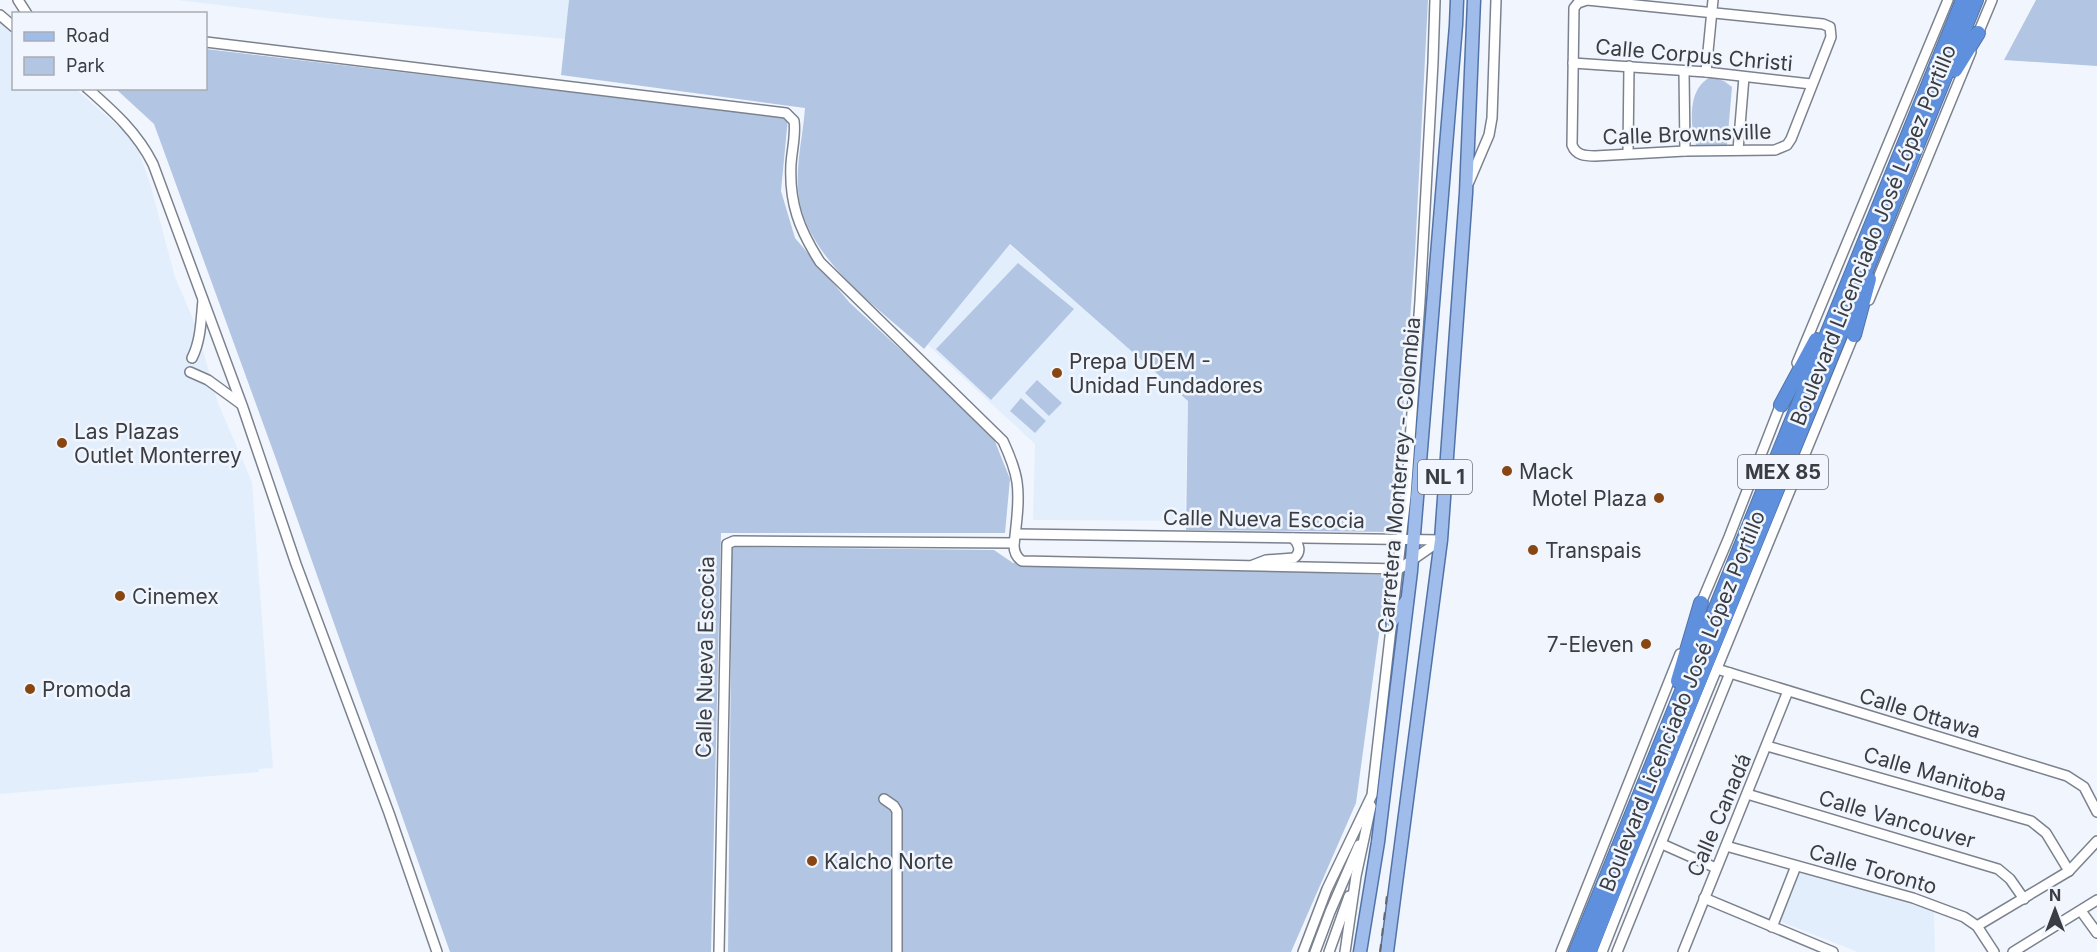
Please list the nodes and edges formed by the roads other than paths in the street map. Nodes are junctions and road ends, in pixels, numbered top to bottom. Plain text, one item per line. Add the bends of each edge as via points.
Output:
1 (1435, 0) edge
2 (1457, 0) edge
3 (1474, 0) edge
4 (1496, 0) edge
5 (1713, 0) edge
6 (1948, 0) edge
7 (1963, 0) edge
8 (1976, 0) edge
9 (1992, 0) edge
10 (1712, 14) junction
11 (1978, 33) junction
12 (207, 42) edge
13 (1573, 63) junction
14 (1629, 66) junction
15 (1684, 71) junction
16 (1706, 72) junction
17 (1744, 77) junction
18 (1811, 84) junction
19 (89, 90) edge
20 (1937, 97) junction
21 (1738, 150) junction
22 (1685, 151) junction
23 (1628, 153) junction
24 (1466, 193) junction
25 (1875, 245) junction
26 (1841, 297) junction
27 (203, 298) junction
28 (1854, 335) junction
29 (192, 358) dead end
30 (190, 372) dead end
31 (242, 405) junction
32 (1781, 405) junction
33 (1015, 538) junction
34 (1293, 538) junction
35 (1408, 539) junction
36 (1441, 540) junction
37 (1412, 560) junction
38 (1248, 567) junction
39 (1399, 569) junction
40 (1408, 599) junction
41 (1701, 603) junction
42 (1392, 621) junction
43 (1718, 669) junction
44 (1730, 673) junction
45 (1788, 691) junction
46 (1672, 712) junction
47 (1767, 746) junction
48 (1747, 794) junction
49 (1372, 795) junction
50 (1664, 797) junction
51 (884, 799) dead end
52 (1677, 804) junction
53 (2097, 812) edge
54 (1368, 824) junction
55 (2097, 841) edge
56 (1662, 844) junction
57 (1726, 846) junction
58 (1796, 866) junction
59 (1716, 868) junction
60 (2068, 871) junction
61 (1356, 876) junction
62 (1704, 898) junction
63 (2024, 899) junction
64 (2097, 900) edge
65 (1622, 902) junction
66 (1635, 908) junction
67 (2081, 911) junction
68 (1977, 926) junction
69 (1772, 927) junction
70 (2097, 933) edge
71 (1588, 948) edge
72 (1387, 950) edge
73 (1686, 951) edge
74 (437, 952) edge
75 (719, 952) edge
76 (897, 952) edge
77 (1303, 952) edge
78 (1315, 952) edge
79 (1329, 952) edge
80 (1345, 952) edge
81 (1360, 952) edge
82 (1561, 952) edge
83 (1617, 952) edge
84 (1833, 952) edge
85 (1994, 952) edge
86 (2013, 952) edge

1 - 35 street, NL 1
2 - 35 main road, Carretera Monterrey - Colombia / NL 1
3 - 24 main road, Carretera Monterrey - Colombia / NL 1
4 - 24 street via 1492,118
5 - 10 street
6 - 32 street, Boulevard Licenciado José López Portillo
7 - 26 highway, Boulevard Licenciado José López Portillo / MEX 85
8 - 20 highway, Boulevard Licenciado José López Portillo / MEX 85
9 - 11 street, Boulevard Licenciado José López Portillo
10 - 13 street, Calle Brownsville via 1581,1 1574,8
10 - 16 street
10 - 18 street, Calle Brownsville via 1830,27 1831,36
11 - 20 highway
11 - 28 street, Boulevard Licenciado José López Portillo
12 - 33 street via 786,113 794,121 795,132 792,195 807,242 820,262 1003,441 1018,483
13 - 14 street, Calle Corpus Christi
13 - 23 street, Calle Brownsville via 1575,151 1585,156
14 - 15 street, Calle Corpus Christi
14 - 23 street
15 - 16 street, Calle Corpus Christi
15 - 22 street
16 - 17 street, Calle Corpus Christi
17 - 18 street, Calle Corpus Christi
17 - 21 street
18 - 21 street, Calle Brownsville via 1787,146 1775,150
19 - 27 street via 130,129 147,153
20 - 25 highway, Boulevard Licenciado José López Portillo / MEX 85
21 - 22 street, Calle Brownsville
22 - 23 street, Calle Brownsville
24 - 36 main road, Carretera Monterrey - Colombia / NL 1
25 - 28 highway
25 - 71 highway, Boulevard Licenciado José López Portillo / MEX 85
26 - 32 highway
26 - 46 highway, Boulevard Licenciado José López Portillo / MEX 85
27 - 29 street
27 - 31 street
28 - 43 street, Boulevard Licenciado José López Portillo
30 - 31 street
31 - 74 street
32 - 41 street, Boulevard Licenciado José López Portillo
33 - 34 street, Calle Nueva Escocia
33 - 38 street via 1015,552 1020,560 1028,562
33 - 75 street, Calle Nueva Escocia via 727,544
34 - 35 street, Calle Nueva Escocia
34 - 38 street via 1299,547 1294,558 1266,560
35 - 36 street, Calle Nueva Escocia
35 - 37 main road, Carretera Monterrey - Colombia / NL 1
35 - 39 street, NL 1
36 - 37 street
36 - 72 main road, Carretera Monterrey - Colombia / NL 1
37 - 39 street
37 - 40 main road, Carretera Monterrey - Colombia / NL 1
38 - 39 street
39 - 42 street, NL 1
40 - 42 main road
40 - 81 main road, Carretera Monterrey - Colombia / NL 1 via 1378,842
41 - 46 highway
41 - 82 street, Boulevard Licenciado José López Portillo
42 - 49 street, NL 1
43 - 44 street, Calle Ottawa
43 - 50 street, Boulevard Licenciado José López Portillo
44 - 45 street, Calle Ottawa
44 - 52 street
45 - 47 street, Calle Canadá
45 - 53 street, Calle Ottawa via 2067,776 2084,787
46 - 71 highway, Boulevard Licenciado José López Portillo / MEX 85
47 - 48 street, Calle Canadá
47 - 60 street, Calle Manitoba via 2031,821 2046,833
48 - 57 street, Calle Canadá
48 - 63 street, Calle Vancouver via 1998,868
49 - 54 street
49 - 77 street, NL 1
50 - 52 street
50 - 65 street, Boulevard Licenciado José López Portillo
51 - 76 street via 897,811
52 - 56 street
54 - 61 street
54 - 78 street
55 - 60 street
56 - 59 street
56 - 66 street
57 - 58 street, Calle Toronto
57 - 59 street, Calle Canadá
58 - 68 street, Calle Toronto via 1936,906
58 - 69 street
59 - 62 street, Calle Canadá
60 - 63 street
61 - 79 street
61 - 80 street
62 - 69 street
62 - 73 street, Calle Canadá
63 - 68 street
64 - 67 street
65 - 66 street
65 - 71 street, Boulevard Licenciado José López Portillo
66 - 83 street
67 - 70 street
67 - 86 street
68 - 85 street, Calle Toronto
69 - 84 street

